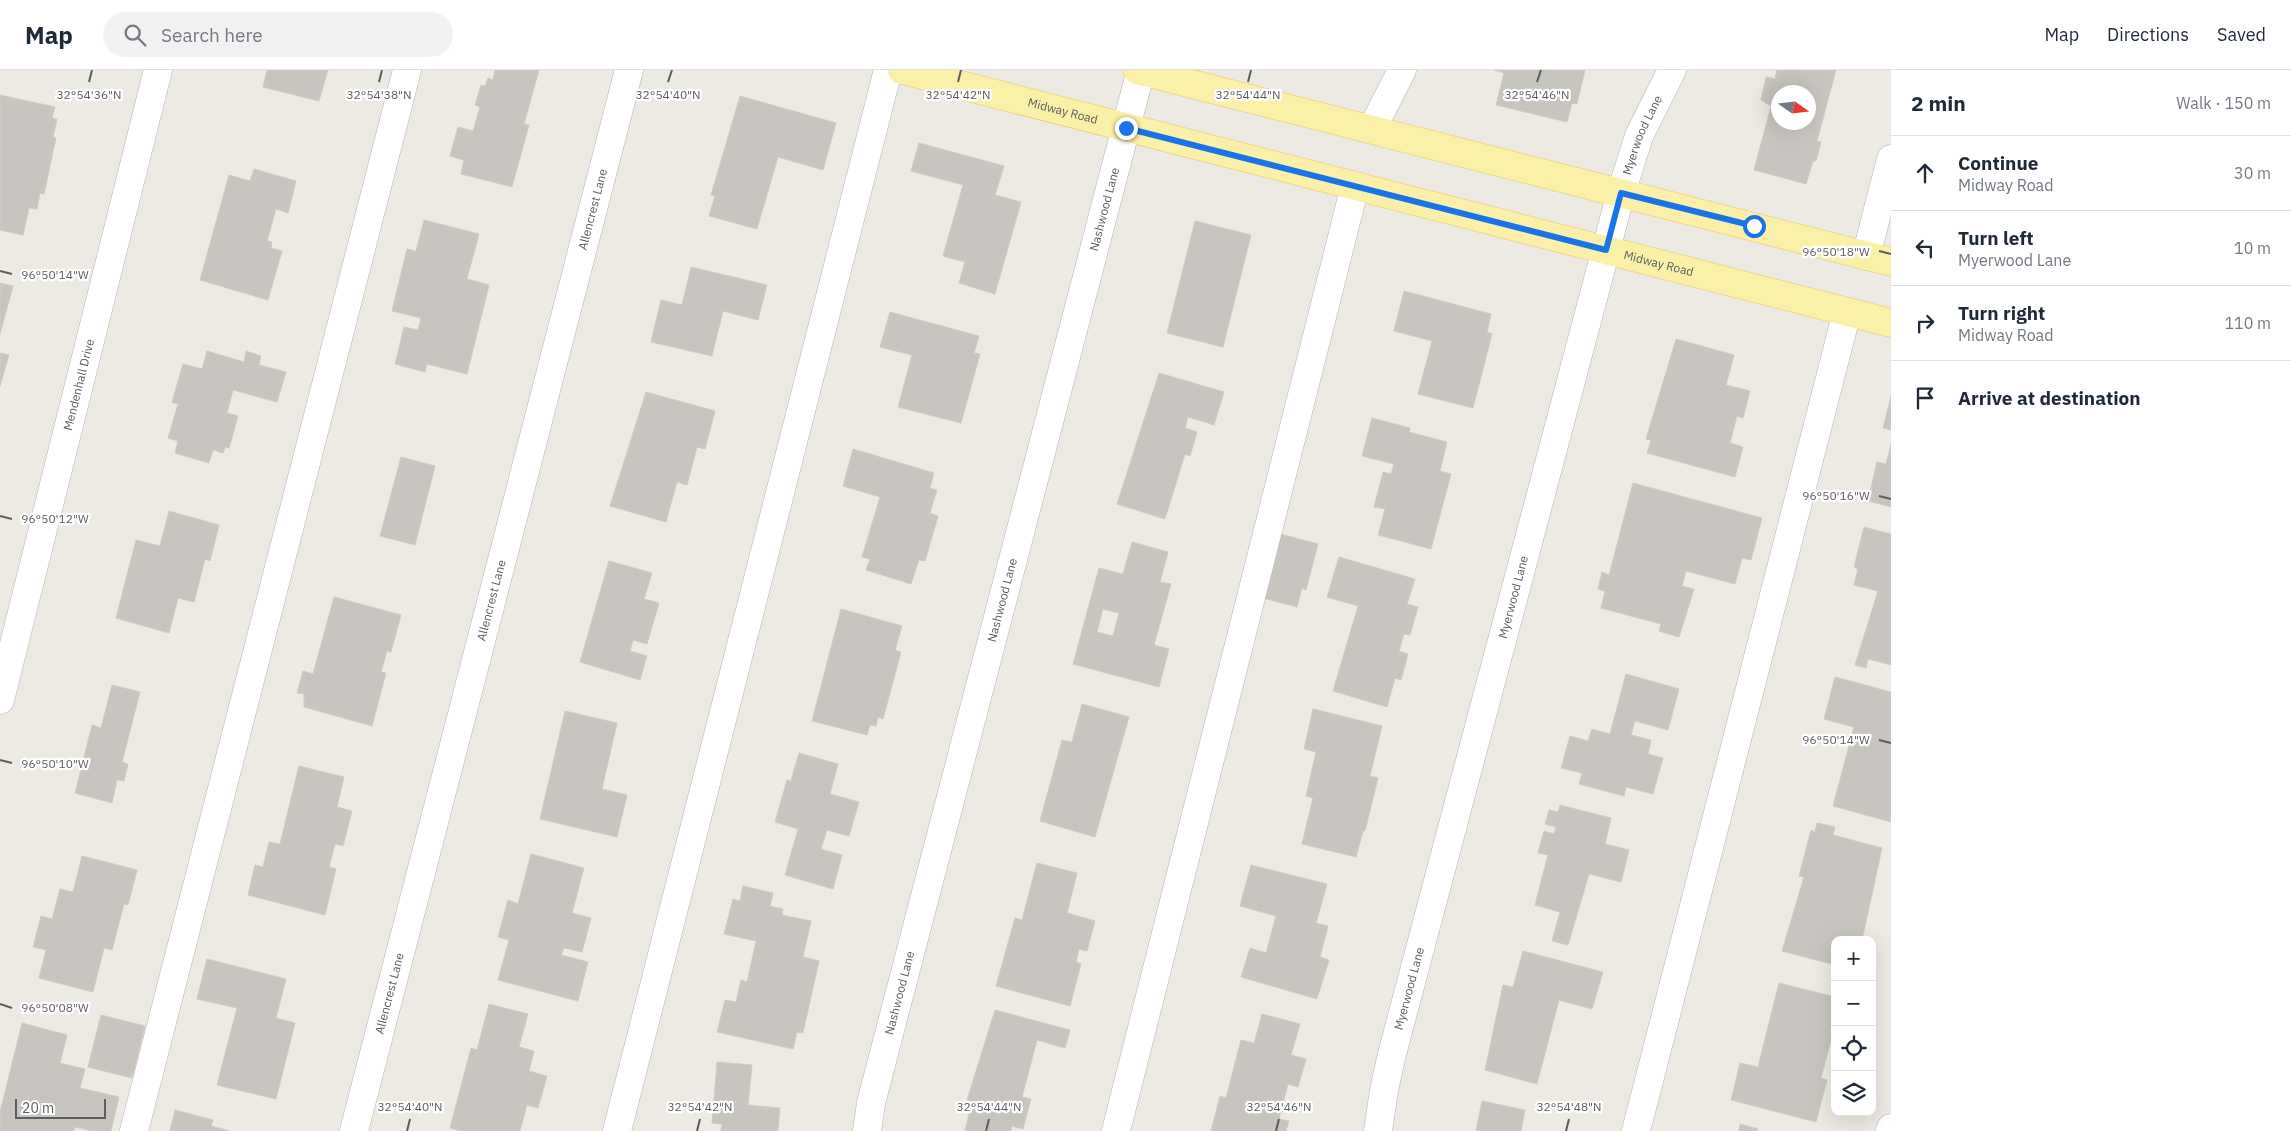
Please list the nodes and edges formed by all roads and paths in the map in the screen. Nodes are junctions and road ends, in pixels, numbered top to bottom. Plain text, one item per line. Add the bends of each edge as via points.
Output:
1 (158, 70) edge
2 (407, 70) edge
3 (629, 70) edge
4 (888, 70) edge
5 (902, 70) edge
6 (1140, 70) edge
7 (1402, 70) edge
8 (1672, 70) edge
9 (1126, 128) junction
10 (1372, 129) junction
11 (1891, 159) edge
12 (1355, 186) junction
13 (1621, 193) junction
14 (1606, 250) junction
15 (1879, 259) edge
16 (1847, 312) junction
17 (1891, 323) edge
18 (0, 700) edge
19 (134, 1131) edge
20 (354, 1131) edge
21 (617, 1131) edge
22 (867, 1131) edge
23 (1116, 1131) edge
24 (1378, 1131) edge
25 (1636, 1131) edge

1 - 18 street, Mendenhall Drive
2 - 19 street
3 - 20 street, Allencrest Lane
4 - 21 street
5 - 9 main road, Midway Road
6 - 9 street, Nashwood Lane
6 - 10 main road
7 - 10 street
8 - 13 street, Myerwood Lane via 1639,136
9 - 12 main road, Midway Road
9 - 22 street, Nashwood Lane via 871,1103
10 - 13 main road
11 - 15 street
12 - 14 main road, Midway Road
12 - 23 street
13 - 14 street, Myerwood Lane
13 - 15 main road
14 - 16 main road, Midway Road
14 - 24 street, Myerwood Lane via 1392,1054
16 - 17 main road, Midway Road
16 - 25 street

